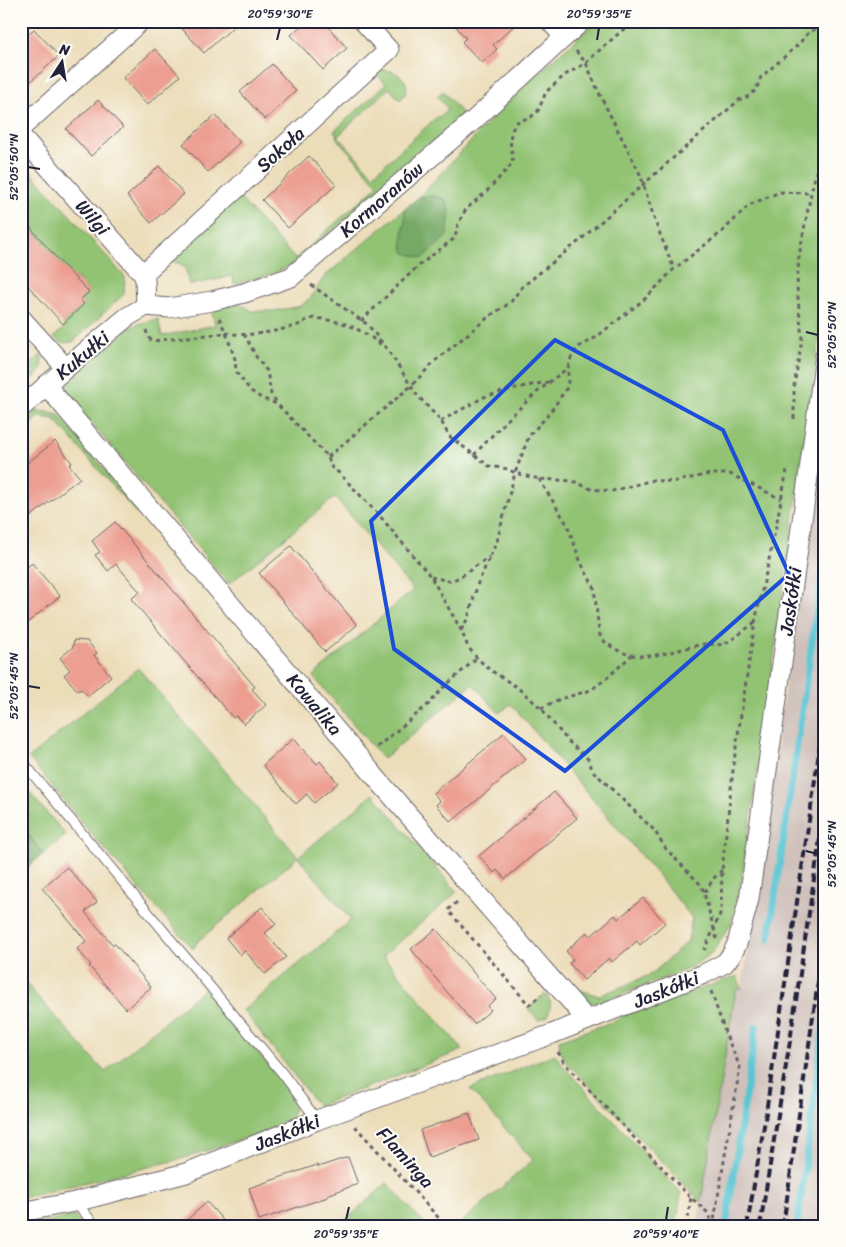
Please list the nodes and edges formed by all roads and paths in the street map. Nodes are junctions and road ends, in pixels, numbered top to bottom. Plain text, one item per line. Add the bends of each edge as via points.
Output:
1 (141, 21) edge
2 (363, 21) edge
3 (550, 21) edge
4 (582, 21) edge
5 (633, 21) edge
6 (825, 25) edge
7 (564, 37) junction
8 (586, 63) junction
9 (21, 128) edge
10 (21, 136) edge
11 (825, 136) edge
12 (642, 185) junction
13 (811, 193) junction
14 (674, 268) junction
15 (297, 272) junction
16 (143, 274) junction
17 (212, 300) junction
18 (141, 309) junction
19 (21, 318) edge
20 (361, 321) junction
21 (226, 333) junction
22 (244, 334) junction
23 (388, 350) junction
24 (825, 356) edge
25 (66, 368) junction
26 (568, 368) junction
27 (550, 381) junction
28 (46, 385) junction
29 (411, 386) junction
30 (277, 404) junction
31 (21, 408) edge
32 (441, 421) junction
33 (793, 427) dead end
34 (474, 455) junction
35 (328, 458) junction
36 (787, 469) dead end
37 (515, 473) junction
38 (539, 479) junction
39 (780, 498) junction
40 (802, 517) junction
41 (489, 556) junction
42 (431, 577) junction
43 (755, 622) junction
44 (461, 630) junction
45 (632, 655) junction
46 (477, 658) junction
47 (541, 708) junction
48 (21, 760) edge
49 (362, 760) junction
50 (722, 870) junction
51 (473, 888) junction
52 (705, 893) junction
53 (714, 929) junction
54 (732, 954) junction
55 (704, 974) junction
56 (686, 981) junction
57 (555, 984) junction
58 (587, 1020) junction
59 (552, 1034) junction
60 (341, 1111) junction
61 (317, 1120) junction
62 (691, 1197) junction
63 (75, 1202) junction
64 (21, 1212) edge
65 (96, 1226) edge
66 (446, 1226) edge
67 (687, 1226) edge
68 (713, 1226) edge

1 - 9 street
2 - 16 street, Sokoła via 389,50
3 - 7 street
4 - 7 street, Kormoranów
5 - 8 path
6 - 12 path via 809,32 761,77 756,90 739,100
7 - 8 path
7 - 15 street, Kormoranów via 474,120
8 - 12 path via 640,174
8 - 20 path via 565,75 546,92 538,111 518,122 512,130 512,163 466,209 455,238 418,266
10 - 16 street, Wilgi
11 - 13 path
12 - 14 path
12 - 29 path via 522,286 510,303 435,362
13 - 14 path via 780,192 749,205 723,231
13 - 33 path via 797,288 802,339 794,386
14 - 26 path via 646,298 580,346 572,355
15 - 17 street, Kormoranów via 260,288
15 - 20 path via 318,292
16 - 18 street
17 - 18 street, Kormoranów via 169,308
17 - 21 path
18 - 21 path via 152,341
18 - 25 street, Kukułki via 127,316
19 - 25 street
20 - 23 path
21 - 22 path
21 - 30 path via 236,372 251,391
22 - 23 path via 264,333 296,326 309,319 320,319 343,322
22 - 30 path via 266,371 271,394
23 - 29 path
24 - 40 street, Jaskółki
25 - 28 street, Kukułki
26 - 27 path
26 - 37 path via 568,386 529,436
27 - 32 path via 484,397
27 - 34 path
28 - 31 street, Kukułki
28 - 49 street, Kowalika
29 - 32 path
29 - 35 path
30 - 35 path
32 - 34 path via 449,436
34 - 37 path via 489,466
35 - 42 path via 332,468 379,515
36 - 39 path
37 - 38 path
37 - 41 path via 497,540
38 - 39 path via 573,481 590,489 612,491 653,480 673,482 710,474 730,474
38 - 45 path via 567,524 594,587 601,637 619,651
39 - 40 path
39 - 43 path
40 - 54 street, Jaskółki via 749,900
41 - 42 path via 450,581
41 - 44 path
42 - 44 path
43 - 45 path via 724,644 701,644 648,656
43 - 50 path
44 - 46 path
45 - 47 path via 591,690
46 - 47 path
46 - 49 path via 429,704
47 - 52 path via 567,740 588,759 593,770 654,830 666,849
48 - 61 lane via 283,1074
49 - 51 street, Kowalika
50 - 52 path
50 - 53 path via 721,911
51 - 57 street, Kowalika
51 - 57 path via 448,910 529,1006
52 - 53 path
53 - 54 path via 720,948
53 - 56 path
54 - 55 street, Jaskółki via 725,963
55 - 56 street, Jaskółki
55 - 68 path via 740,1067
56 - 58 street, Jaskółki
57 - 58 street, Kowalika
58 - 59 street, Jaskółki
59 - 60 street, Jaskółki
59 - 62 path via 565,1064
60 - 61 street, Jaskółki
60 - 66 path, Flaminga
61 - 63 street, Jaskółki via 186,1173
62 - 67 path
62 - 68 path via 708,1213
63 - 64 street, Jaskółki
63 - 65 lane

